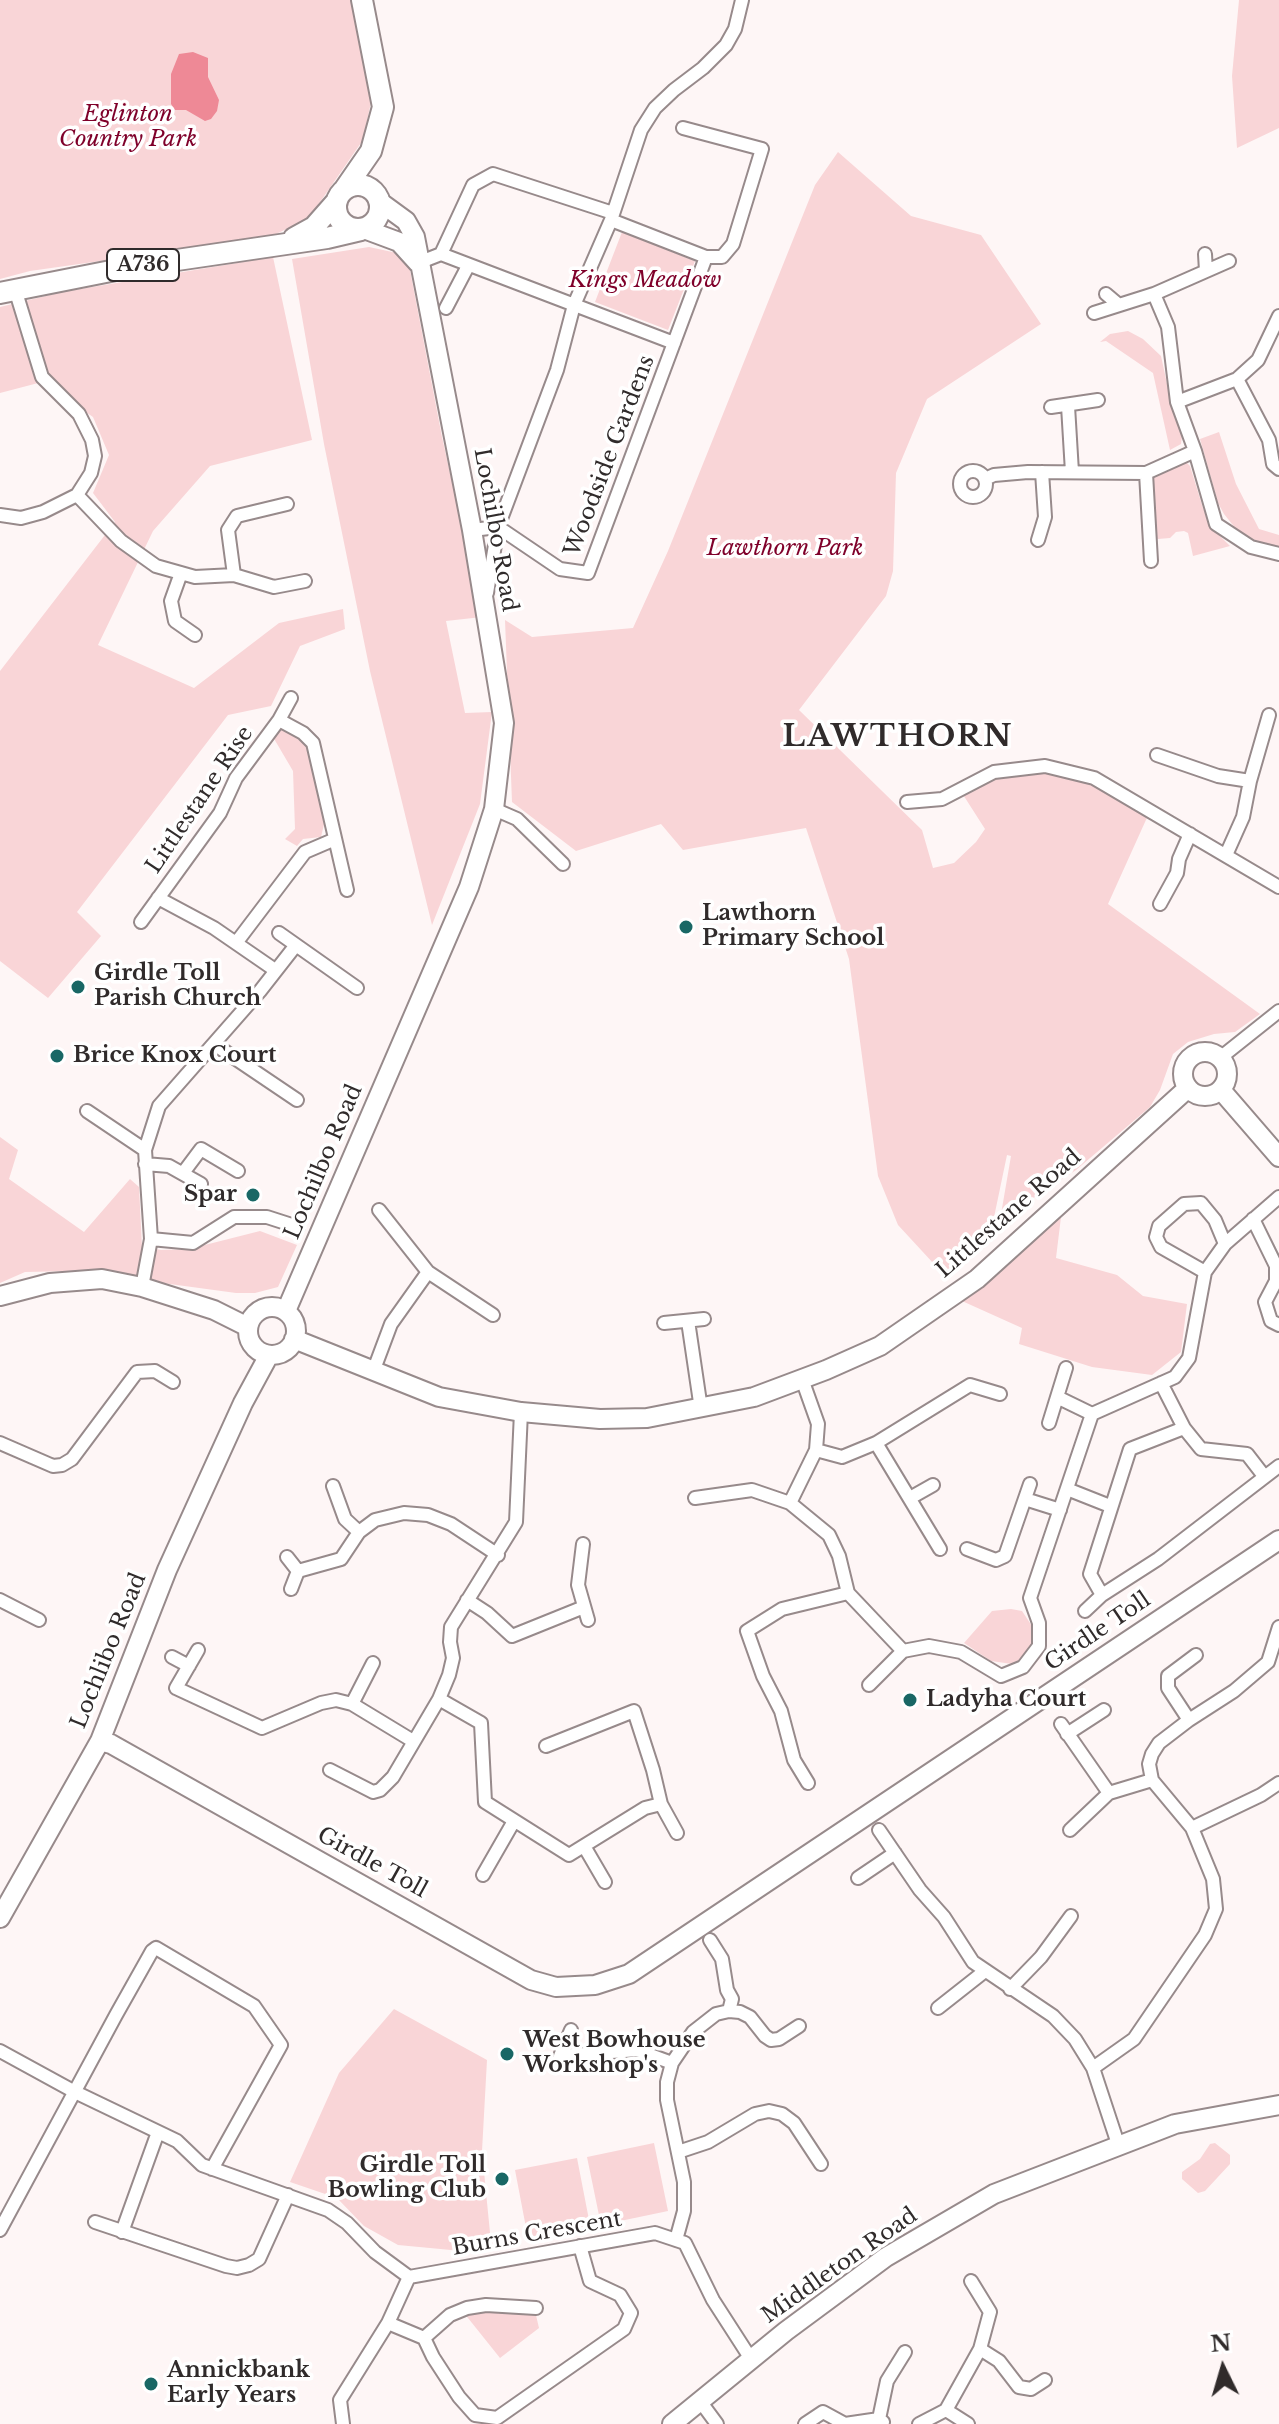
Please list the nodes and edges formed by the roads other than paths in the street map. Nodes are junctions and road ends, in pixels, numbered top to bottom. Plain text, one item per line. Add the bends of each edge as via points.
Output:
1 (362, 0) edge
2 (742, 0) edge
3 (683, 128) dead end
4 (371, 151) junction
5 (340, 196) junction
6 (378, 199) junction
7 (612, 216) junction
8 (362, 229) junction
9 (287, 242) junction
10 (441, 254) junction
11 (1205, 254) dead end
12 (706, 257) junction
13 (1229, 261) dead end
14 (418, 263) junction
15 (468, 266) junction
16 (1206, 271) junction
17 (8, 291) edge
18 (1106, 294) dead end
19 (1154, 294) junction
20 (574, 305) junction
21 (1119, 305) junction
22 (446, 308) dead end
23 (1094, 313) dead end
24 (1279, 316) edge
25 (674, 343) junction
26 (1237, 379) junction
27 (1098, 400) dead end
28 (1177, 402) junction
29 (1068, 406) junction
30 (1051, 407) dead end
31 (1195, 451) junction
32 (1279, 469) edge
33 (1042, 472) junction
34 (1072, 472) junction
35 (1146, 473) junction
36 (985, 479) dead end
37 (77, 495) junction
38 (287, 504) dead end
39 (0, 515) edge
40 (498, 527) junction
41 (472, 530) junction
42 (1038, 540) dead end
43 (1279, 554) edge
44 (1151, 561) dead end
45 (181, 573) junction
46 (234, 575) junction
47 (305, 581) dead end
48 (485, 608) junction
49 (195, 635) dead end
50 (291, 698) dead end
51 (1269, 715) dead end
52 (279, 720) junction
53 (1157, 755) dead end
54 (1250, 781) junction
55 (907, 802) dead end
56 (494, 809) junction
57 (1190, 834) junction
58 (333, 840) junction
59 (1226, 855) junction
60 (563, 864) dead end
61 (1279, 887) edge
62 (347, 890) dead end
63 (158, 898) junction
64 (1160, 904) dead end
65 (141, 922) dead end
66 (279, 933) dead end
67 (236, 943) junction
68 (296, 945) junction
69 (275, 970) junction
70 (357, 988) dead end
71 (1279, 1011) edge
72 (214, 1044) junction
73 (1220, 1058) junction
74 (1188, 1088) junction
75 (1221, 1090) junction
76 (297, 1100) dead end
77 (87, 1111) dead end
78 (145, 1150) junction
79 (1279, 1157) edge
80 (145, 1164) junction
81 (238, 1171) dead end
82 (183, 1173) junction
83 (201, 1184) dead end
84 (1279, 1197) edge
85 (379, 1210) dead end
86 (1253, 1219) junction
87 (298, 1227) dead end
88 (151, 1239) junction
89 (1225, 1244) junction
90 (1278, 1269) edge
91 (428, 1272) junction
92 (1205, 1272) junction
93 (142, 1287) junction
94 (0, 1296) edge
95 (286, 1311) junction
96 (493, 1315) dead end
97 (704, 1319) dead end
98 (251, 1320) junction
99 (688, 1321) junction
100 (664, 1323) dead end
101 (1279, 1325) edge
102 (294, 1339) junction
103 (262, 1352) junction
104 (1066, 1368) dead end
105 (373, 1372) junction
106 (802, 1379) junction
107 (173, 1382) dead end
108 (1161, 1383) junction
109 (1000, 1394) dead end
110 (1057, 1397) junction
111 (701, 1409) junction
112 (521, 1412) junction
113 (1092, 1414) junction
114 (1049, 1423) dead end
115 (1184, 1428) junction
116 (0, 1443) edge
117 (876, 1443) junction
118 (816, 1450) junction
119 (1279, 1466) edge
120 (1264, 1476) junction
121 (1030, 1484) dead end
122 (933, 1485) dead end
123 (333, 1486) dead end
124 (1067, 1489) junction
125 (695, 1498) dead end
126 (910, 1498) junction
127 (1025, 1499) junction
128 (790, 1503) junction
129 (1110, 1506) junction
130 (1060, 1510) junction
131 (359, 1532) junction
132 (1279, 1540) edge
133 (583, 1544) dead end
134 (940, 1549) dead end
135 (967, 1549) dead end
136 (498, 1555) junction
137 (287, 1557) dead end
138 (298, 1571) junction
139 (291, 1589) dead end
140 (848, 1593) junction
141 (1102, 1595) junction
142 (0, 1600) edge
143 (467, 1600) junction
144 (1085, 1611) dead end
145 (39, 1620) dead end
146 (1279, 1627) edge
147 (198, 1650) dead end
148 (903, 1651) junction
149 (1196, 1655) dead end
150 (172, 1657) dead end
151 (373, 1663) dead end
152 (189, 1666) junction
153 (869, 1685) dead end
154 (176, 1688) junction
155 (439, 1699) junction
156 (169, 1701) dead end
157 (352, 1704) junction
158 (1104, 1710) dead end
159 (1189, 1720) junction
160 (100, 1741) junction
161 (413, 1741) junction
162 (546, 1746) dead end
163 (330, 1770) dead end
164 (1152, 1780) junction
165 (808, 1783) dead end
166 (1279, 1783) edge
167 (1109, 1793) junction
168 (661, 1804) junction
169 (514, 1821) junction
170 (1192, 1828) junction
171 (879, 1830) dead end
172 (1070, 1830) dead end
173 (677, 1833) dead end
174 (584, 1846) junction
175 (895, 1853) junction
176 (483, 1875) dead end
177 (858, 1878) dead end
178 (605, 1882) dead end
179 (1071, 1916) dead end
180 (0, 1918) edge
181 (710, 1940) dead end
182 (985, 1971) junction
183 (1010, 1989) junction
184 (938, 2008) dead end
185 (729, 2011) junction
186 (799, 2026) dead end
187 (571, 2030) dead end
188 (0, 2051) edge
189 (672, 2063) junction
190 (1093, 2068) junction
191 (75, 2092) junction
192 (1279, 2105) edge
193 (158, 2132) junction
194 (1119, 2147) junction
195 (678, 2152) junction
196 (821, 2164) dead end
197 (212, 2169) junction
198 (288, 2195) junction
199 (95, 2222) dead end
200 (0, 2230) edge
201 (122, 2232) junction
202 (676, 2240) junction
203 (580, 2246) junction
204 (409, 2277) junction
205 (971, 2281) dead end
206 (536, 2308) dead end
207 (388, 2323) junction
208 (424, 2338) junction
209 (980, 2349) junction
210 (905, 2352) dead end
211 (751, 2359) junction
212 (1045, 2380) dead end
213 (700, 2401) junction
214 (946, 2410) junction
215 (477, 2418) edge
216 (882, 2421) edge
217 (343, 2424) edge
218 (672, 2424) edge
219 (717, 2424) edge
220 (805, 2424) edge
221 (845, 2424) edge
222 (919, 2424) edge
223 (968, 2424) edge

1 - 4 main road, A736 via 383,107
2 - 7 street via 726,45 655,108 641,130
3 - 12 street via 762,149 733,244 722,257
4 - 5 main road, A736
4 - 6 main road, A736
5 - 6 main road via 358,185
5 - 8 main road via 341,222
5 - 9 main road, A736 via 314,227
6 - 8 main road via 378,217
6 - 14 street, Lochilbo Road via 406,221 415,237
7 - 10 street via 493,174 473,185
7 - 12 street
7 - 20 street
8 - 9 main road, A736
8 - 14 street via 399,242
9 - 17 main road, A736
10 - 14 street
10 - 15 street
11 - 16 street
12 - 25 street, Woodside Gardens
13 - 16 street
14 - 41 street, Lochilbo Road
15 - 20 street
15 - 22 street
16 - 19 street
17 - 37 street via 42,377 79,414 92,440 91,473
18 - 21 street
19 - 21 street
19 - 28 street via 1168,327
20 - 25 street
20 - 40 street via 557,370
21 - 23 street
24 - 26 street via 1258,360
25 - 40 street, Woodside Gardens via 588,573 560,569
26 - 28 street
26 - 32 street
27 - 29 street
28 - 31 street
29 - 30 street
29 - 34 street
31 - 35 street
31 - 43 street via 1216,524 1251,547
33 - 34 street
33 - 36 street
33 - 42 street via 1045,517
34 - 35 street
35 - 44 street
37 - 39 street via 21,518
37 - 45 street via 121,541 156,566
38 - 46 street via 237,516 228,530
40 - 41 street
40 - 48 street
41 - 48 street, Lochilbo Road
45 - 46 street
45 - 49 street via 171,601 175,621
46 - 47 street via 274,587
48 - 56 street, Lochilbo Road via 504,723
50 - 52 street, Littlestane Rise
51 - 54 street
52 - 58 street via 313,743
52 - 63 street, Littlestane Rise
53 - 54 street
54 - 59 street via 1243,817
55 - 57 street via 942,799 994,772 1045,766 1094,778
56 - 60 street via 517,819
56 - 95 street, Lochilbo Road via 469,887
57 - 59 street
57 - 64 street
58 - 62 street
58 - 67 street via 305,852
59 - 61 street
63 - 65 street, Littlestane Rise
63 - 67 street, Littlestane Rise
66 - 68 street
67 - 69 street, Littlestane Rise
68 - 69 street
68 - 70 street
69 - 72 street
71 - 73 street
72 - 76 street
72 - 78 street via 159,1106
73 - 74 street via 1204,1052 1192,1057 1183,1074
73 - 75 street via 1227,1071
74 - 75 street via 1203,1096
74 - 106 street, Littlestane Road via 977,1279 880,1346
75 - 79 street
77 - 78 street
78 - 80 street
80 - 82 street
80 - 88 street
81 - 82 street via 201,1149
82 - 83 street
84 - 86 street
85 - 91 street
86 - 89 street
86 - 90 street
87 - 88 street via 267,1217 234,1217 193,1243
88 - 93 street
89 - 92 street
89 - 92 street via 1201,1203 1184,1204 1159,1226 1156,1237 1161,1247
90 - 101 street via 1265,1302 1271,1321
91 - 96 street
91 - 105 street via 391,1324
92 - 108 street via 1189,1358 1175,1377
93 - 94 street via 102,1279 50,1283
93 - 98 street
95 - 98 street via 261,1309
95 - 102 street via 295,1325
97 - 99 street
98 - 103 street via 250,1343
99 - 100 street
99 - 111 street
102 - 103 street via 280,1354
102 - 105 street, Littlestane Road
103 - 160 street, Lochlibo Road
104 - 110 street
105 - 112 street, Littlestane Road via 439,1397
106 - 111 street, Littlestane Road
106 - 118 street via 818,1424
107 - 116 street via 155,1371 137,1372 72,1459 62,1465
108 - 113 street
108 - 115 street
109 - 117 street via 970,1385
110 - 113 street
110 - 114 street
111 - 112 street, Littlestane Road via 600,1419
112 - 136 street via 516,1522
113 - 124 street
115 - 120 street via 1201,1449 1247,1454
115 - 129 street via 1130,1449
117 - 118 street via 842,1457
117 - 126 street
118 - 128 street
119 - 120 street
120 - 141 street via 1158,1559
121 - 127 street
122 - 126 street
123 - 131 street via 345,1519
124 - 129 street
124 - 130 street
125 - 128 street via 752,1490
126 - 134 street
127 - 130 street
127 - 135 street via 1005,1556 996,1560
128 - 140 street via 829,1535
129 - 141 street via 1090,1574
130 - 148 street via 1030,1598 1039,1623 1039,1646 1023,1667 1001,1676 961,1652 929,1646
131 - 136 street via 386,1515 428,1515
131 - 138 street via 341,1559
132 - 160 street, Girdle Toll via 629,1974 595,1985 556,1987 531,1980
133 - 143 street via 578,1585 586,1614 512,1636
136 - 143 street
137 - 138 street
138 - 139 street
140 - 148 street
140 - 165 street via 782,1609 747,1631 781,1711 794,1760
141 - 144 street
142 - 145 street
143 - 155 street via 451,1627 453,1658
146 - 159 street via 1268,1662
147 - 152 street
148 - 153 street
149 - 159 street via 1168,1676 1168,1688
150 - 152 street
151 - 157 street
152 - 154 street
154 - 156 street
154 - 157 street via 262,1728 321,1703
155 - 161 street
155 - 169 street via 481,1723 485,1802
157 - 161 street
158 - 167 street via 1064,1729
159 - 164 street via 1152,1754
160 - 180 street, Lochlibo Road
161 - 163 street via 380,1790 373,1792
162 - 168 street via 634,1711
164 - 167 street
164 - 170 street
166 - 170 street
167 - 172 street
168 - 173 street
168 - 174 street via 645,1808
169 - 174 street via 569,1855
169 - 176 street
170 - 190 street via 1213,1879 1216,1909 1210,1924 1134,2039
171 - 175 street
174 - 178 street
175 - 177 street
175 - 182 street via 973,1962
179 - 183 street
181 - 185 street via 722,1959 732,1999
182 - 183 street
182 - 184 street
183 - 190 street via 1064,2025
185 - 186 street via 750,2017 771,2040
185 - 189 street via 704,2021
187 - 189 street via 560,2056 637,2050
188 - 191 street
189 - 195 street via 667,2100
190 - 194 street
191 - 193 street
191 - 197 street via 152,1951 161,1949 254,2006 281,2045
191 - 200 street
192 - 194 street, Middleton Road via 1175,2124
193 - 197 street
193 - 201 street
194 - 211 street, Middleton Road via 994,2194 886,2257
195 - 196 street via 769,2111 794,2123
195 - 202 street via 684,2211
197 - 198 street
198 - 201 street via 259,2259 249,2265 226,2266
198 - 204 street via 328,2210
199 - 201 street
202 - 203 street, Burns Crescent via 655,2233
202 - 211 street via 685,2243
203 - 204 street, Burns Crescent
203 - 215 street via 590,2281 620,2295 631,2313 624,2329 497,2418
204 - 207 street
205 - 209 street via 990,2312
206 - 208 street via 467,2308
207 - 208 street
207 - 217 street via 340,2400
208 - 215 street
209 - 212 street via 999,2361 1019,2387 1031,2389
209 - 214 street
210 - 216 street via 887,2381
211 - 213 street, Middleton Road
213 - 218 street, Middleton Road
213 - 219 street
214 - 222 street
214 - 223 street
216 - 221 street
220 - 221 street via 823,2412

